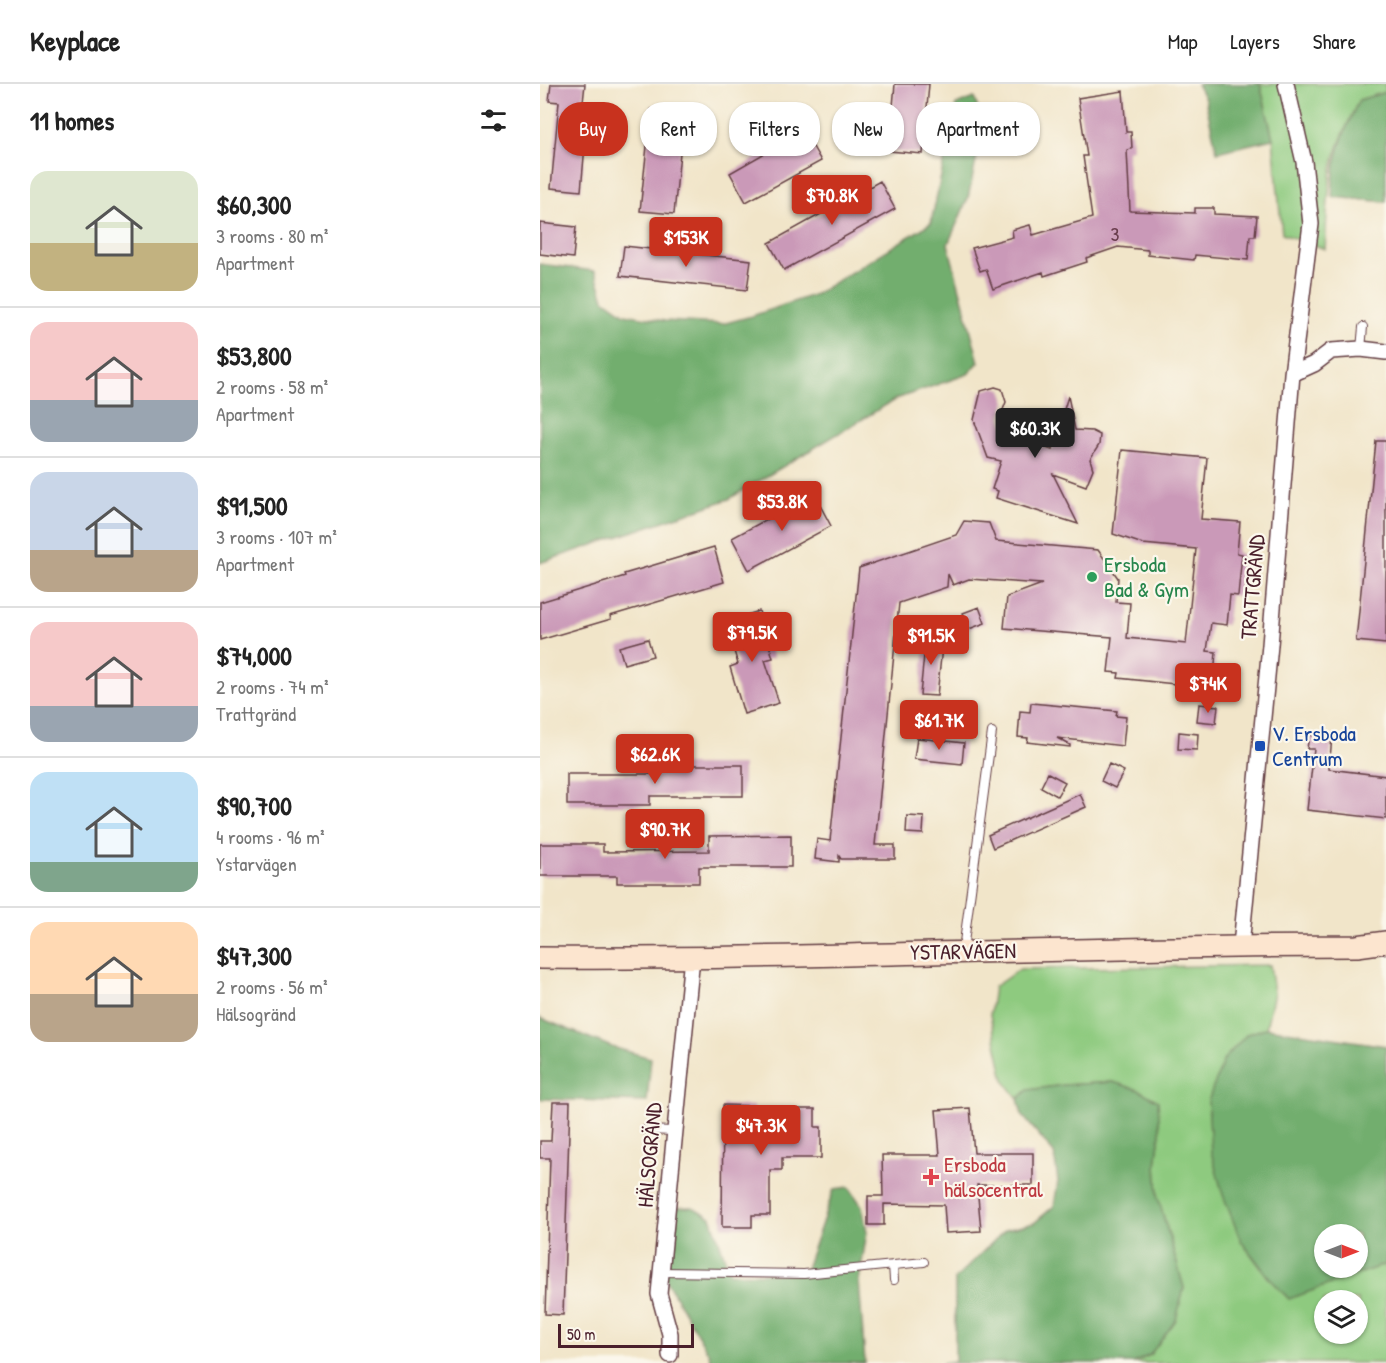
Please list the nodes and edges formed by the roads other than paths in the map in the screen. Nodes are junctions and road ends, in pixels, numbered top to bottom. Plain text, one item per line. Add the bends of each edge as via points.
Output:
1 (1286, 84) edge
2 (1362, 327) dead end
3 (1361, 349) junction
4 (1386, 352) edge
5 (1292, 374) junction
6 (992, 732) dead end
7 (1386, 942) edge
8 (1241, 946) junction
9 (963, 951) junction
10 (692, 957) junction
11 (540, 958) edge
12 (645, 1130) dead end
13 (674, 1131) junction
14 (924, 1262) dead end
15 (893, 1265) junction
16 (661, 1272) junction
17 (894, 1280) dead end
18 (670, 1355) dead end

1 - 5 street, TRATTGRÄND via 1304,162 1311,224
2 - 3 lane
3 - 4 street
3 - 5 street via 1331,351
5 - 8 street, TRATTGRÄND
6 - 9 lane
7 - 8 street, YSTARVÄGEN via 1357,946
8 - 9 street, YSTARVÄGEN
9 - 10 street, YSTARVÄGEN
10 - 11 street, YSTARVÄGEN
10 - 13 street, HÄLSOGRÄND
12 - 13 lane
13 - 16 street, HÄLSOGRÄND
14 - 15 lane
15 - 16 lane via 804,1274
15 - 17 lane
16 - 18 street, HÄLSOGRÄND via 658,1294 670,1334

